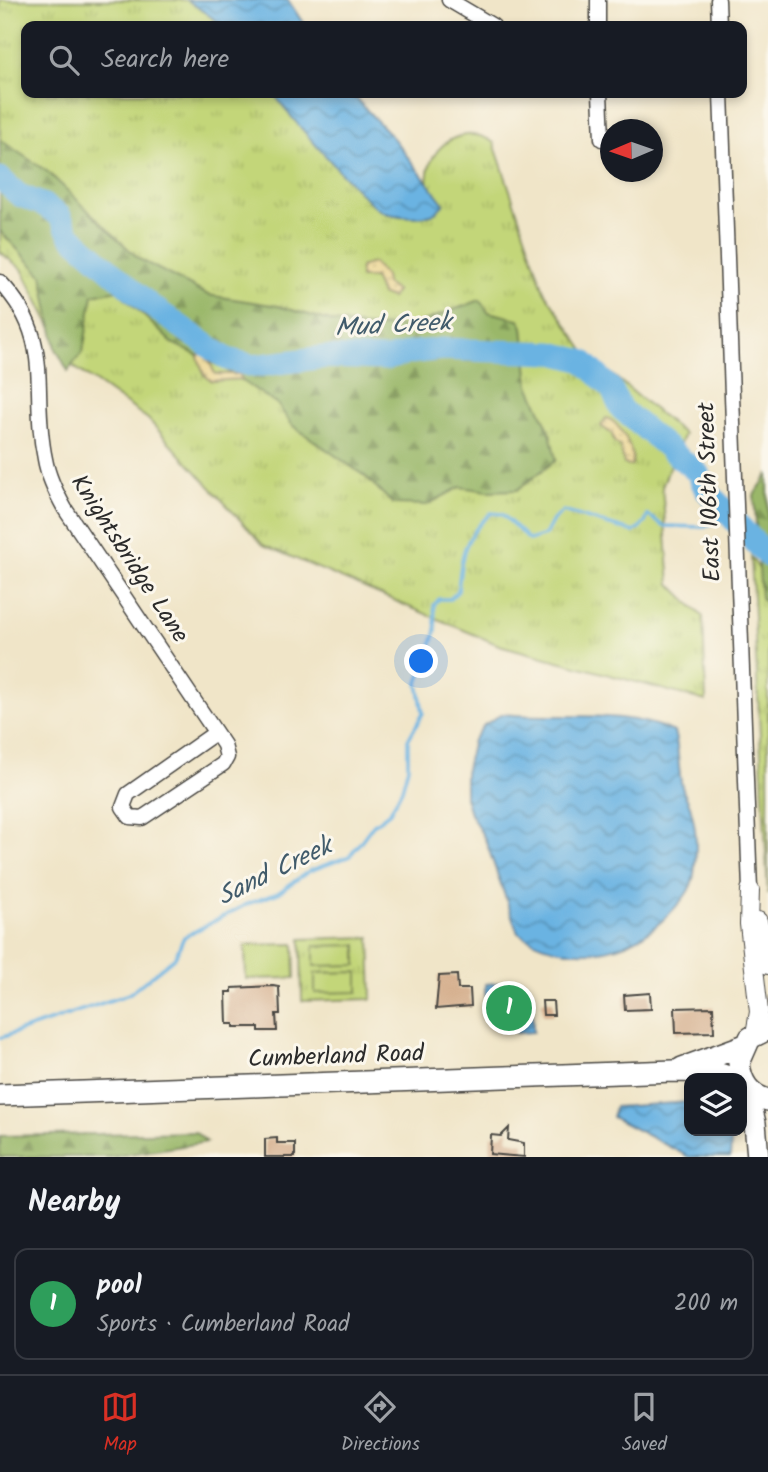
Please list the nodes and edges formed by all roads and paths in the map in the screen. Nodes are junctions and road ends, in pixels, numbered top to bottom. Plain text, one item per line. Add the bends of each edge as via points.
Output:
1 (449, 0) edge
2 (598, 0) edge
3 (718, 0) edge
4 (485, 21) edge
5 (598, 21) edge
6 (719, 21) edge
7 (600, 98) edge
8 (721, 98) edge
9 (601, 119) edge
10 (0, 282) edge
11 (215, 733) junction
12 (750, 890) junction
13 (768, 965) edge
14 (756, 1036) edge
15 (674, 1071) junction
16 (716, 1073) edge
17 (740, 1073) edge
18 (747, 1087) edge
19 (0, 1095) edge
20 (747, 1100) edge
21 (768, 1100) edge
22 (758, 1157) edge

1 - 4 street
2 - 5 street
3 - 6 street
7 - 9 street
8 - 12 street, East 106th Street
10 - 11 street, Knightsbridge Lane via 22,309 34,336 44,458 52,485
11 - 11 street, Knightsbridge Lane via 128,794 123,807 130,817 142,818 223,764 227,757
12 - 13 street, East 106th Street
12 - 14 street, East 106th Street via 749,924 758,989
14 - 15 main road, Cumberland Road
14 - 17 main road via 739,1063
15 - 16 main road, Cumberland Road
15 - 19 main road, Cumberland Road
18 - 21 main road
20 - 22 main road

